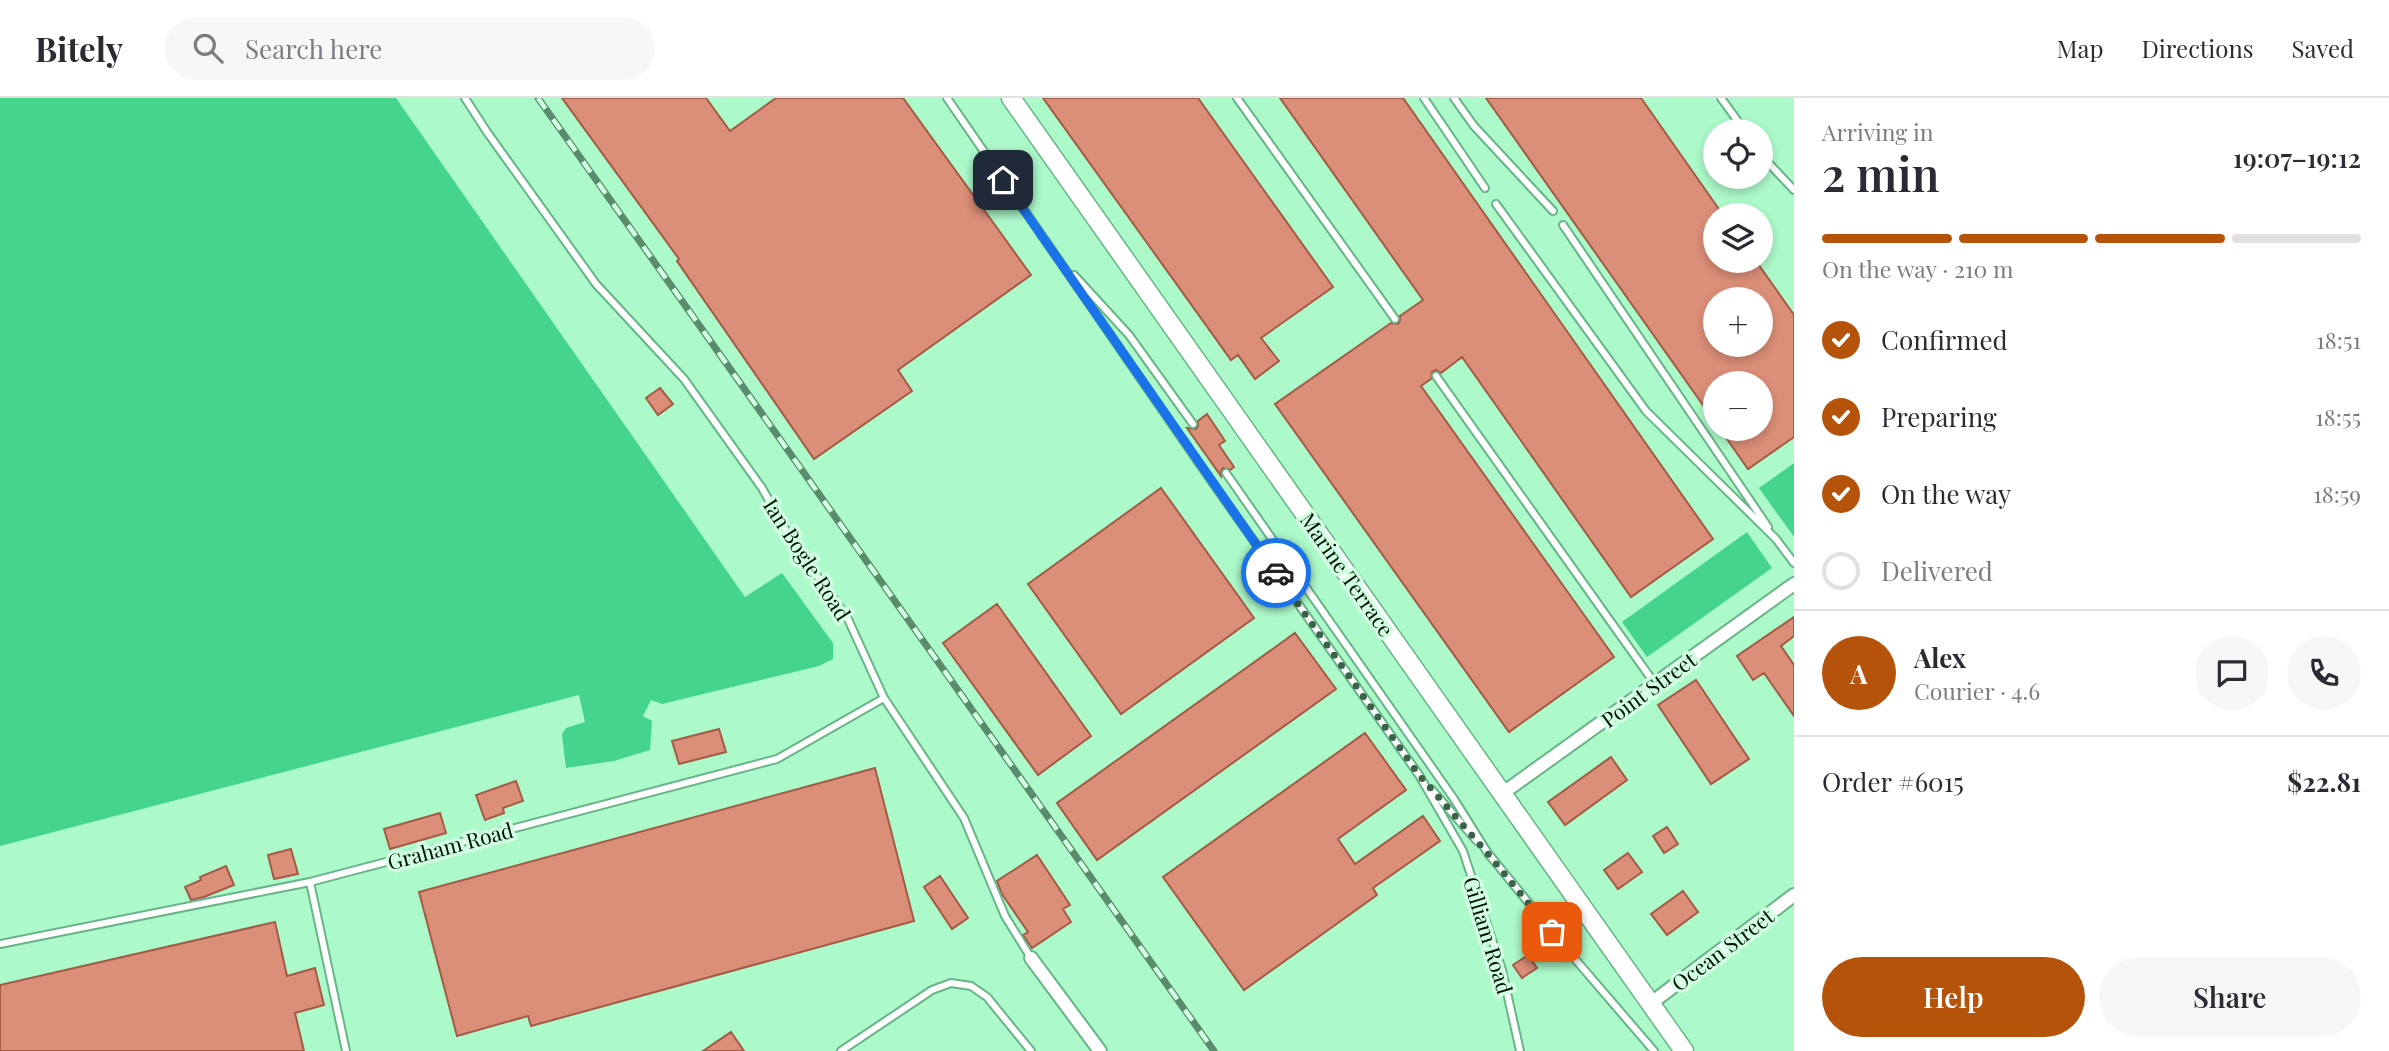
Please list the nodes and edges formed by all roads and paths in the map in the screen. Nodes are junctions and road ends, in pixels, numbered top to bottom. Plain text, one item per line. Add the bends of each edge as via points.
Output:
1 (465, 98) edge
2 (947, 98) edge
3 (1011, 98) edge
4 (1237, 98) edge
5 (1424, 98) edge
6 (1454, 98) edge
7 (1721, 98) edge
8 (1736, 119) edge
9 (1773, 167) edge
10 (1485, 188) dead end
11 (1794, 190) edge
12 (1496, 204) dead end
13 (1553, 211) dead end
14 (1563, 225) dead end
15 (1058, 258) junction
16 (1395, 319) dead end
17 (1436, 376) dead end
18 (1193, 424) dead end
19 (1226, 472) dead end
20 (1776, 539) junction
21 (1794, 564) edge
22 (1794, 584) edge
23 (1655, 684) junction
24 (884, 698) junction
25 (1419, 775) junction
26 (1503, 793) junction
27 (1489, 855) junction
28 (310, 882) junction
29 (1794, 895) edge
30 (0, 944) edge
31 (1031, 958) joint
32 (1650, 1004) junction
33 (346, 1051) edge
34 (841, 1051) edge
35 (1031, 1051) edge
36 (1100, 1051) edge
37 (1520, 1051) edge
38 (1654, 1051) edge
39 (1684, 1051) edge

1 - 24 lane, Ian Bogle Road via 596,284 684,379 762,488 793,543 848,617
2 - 15 lane, Gilliam Road
3 - 26 main road, Marine Terrace
4 - 16 lane
5 - 10 lane
6 - 13 lane
7 - 8 lane
9 - 11 lane
12 - 20 lane via 1646,411
14 - 20 lane
15 - 18 lane via 1129,335
15 - 25 lane, Gilliam Road
17 - 23 lane
19 - 27 lane
20 - 21 lane
22 - 23 street, Point Street
23 - 26 street, Point Street
24 - 28 lane, Graham Road via 778,759
24 - 31 lane, Ian Bogle Road via 964,818 1005,916
25 - 27 lane
25 - 37 lane, Gilliam Road via 1463,850 1502,970
26 - 32 main road, Marine Terrace
27 - 38 lane
28 - 30 lane, Graham Road
28 - 33 lane
29 - 32 street, Ocean Street
31 - 36 street, Ian Bogle Road
32 - 39 main road, Marine Terrace
34 - 35 lane via 932,990 951,983 971,986 987,997

